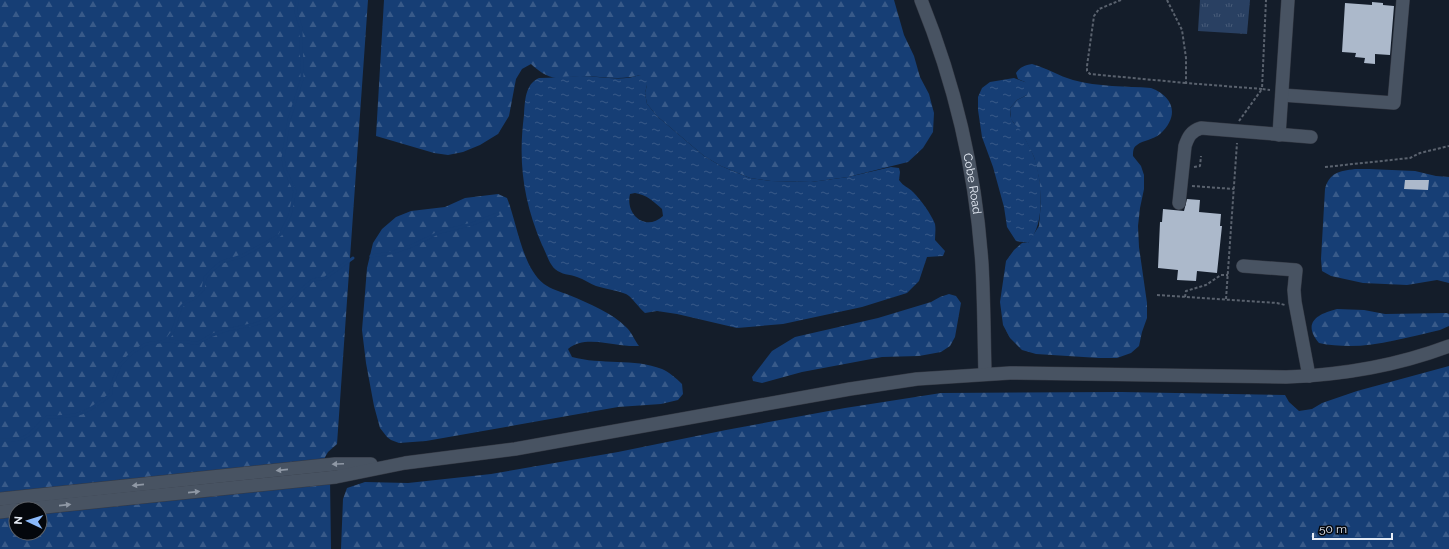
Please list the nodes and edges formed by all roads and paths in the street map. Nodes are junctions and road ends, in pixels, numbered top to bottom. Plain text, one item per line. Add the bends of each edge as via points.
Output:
1 (921, 0) edge
2 (1121, 0) edge
3 (1167, 0) edge
4 (1266, 0) edge
5 (1288, 0) edge
6 (1404, 0) edge
7 (1186, 83) junction
8 (1262, 89) junction
9 (1282, 93) junction
10 (1239, 122) dead end
11 (1279, 135) junction
12 (1311, 137) dead end
13 (1237, 139) dead end
14 (1449, 146) edge
15 (1201, 156) dead end
16 (1325, 167) dead end
17 (1193, 173) dead end
18 (1193, 180) dead end
19 (1234, 189) junction
20 (1179, 203) dead end
21 (1242, 266) dead end
22 (1228, 275) junction
23 (1157, 295) dead end
24 (1185, 297) junction
25 (1226, 299) junction
26 (1288, 309) dead end
27 (1449, 346) edge
28 (985, 374) junction
29 (1309, 376) junction
30 (321, 472) junction
31 (0, 499) edge
32 (48, 506) edge

1 - 28 street, Cobe Road via 958,113 970,168 982,264
2 - 7 path via 1099,9 1094,16 1087,71 1090,74
3 - 7 path via 1182,30
4 - 8 path
5 - 9 street
6 - 9 street via 1394,103
7 - 8 path
8 - 9 path
8 - 10 path
9 - 11 street
11 - 12 street
11 - 20 street via 1201,128 1195,130 1187,139 1185,146
13 - 19 path
14 - 16 path via 1410,158
15 - 17 path via 1200,166 1194,166
18 - 19 path via 1192,186
19 - 22 path
21 - 29 street via 1299,267 1294,290 1295,302
22 - 24 path via 1186,291
22 - 25 path
23 - 24 path
24 - 25 path
25 - 26 path via 1277,303 1286,305
27 - 29 street via 1385,366
28 - 29 street
28 - 30 street via 885,383 522,448 405,463 336,477
30 -> 31 street
32 -> 30 street

